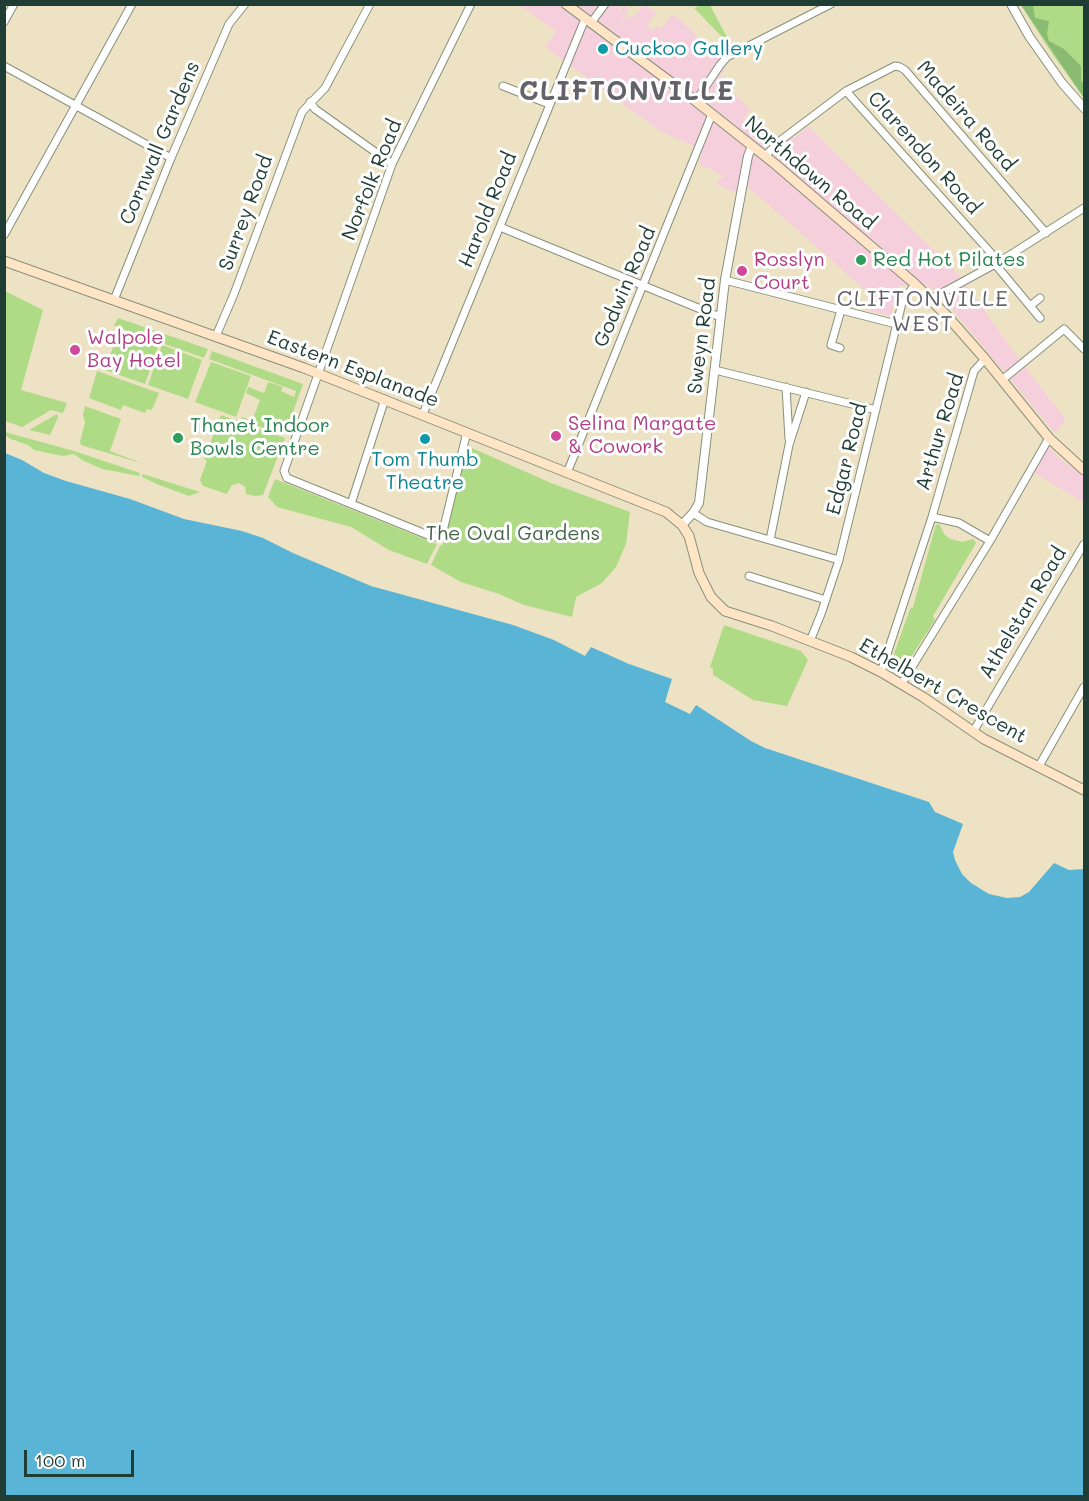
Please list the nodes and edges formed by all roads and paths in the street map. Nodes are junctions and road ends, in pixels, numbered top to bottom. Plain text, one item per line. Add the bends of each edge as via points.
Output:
1 (14, 4) edge
2 (132, 4) edge
3 (245, 4) edge
4 (370, 4) edge
5 (471, 4) edge
6 (566, 4) edge
7 (605, 4) edge
8 (831, 4) edge
9 (1011, 4) edge
10 (588, 21) junction
11 (4, 22) edge
12 (4, 66) edge
13 (503, 86) dead end
14 (846, 91) junction
15 (696, 101) junction
16 (310, 102) junction
17 (549, 104) junction
18 (76, 106) junction
19 (1084, 108) edge
20 (712, 114) junction
21 (752, 147) junction
22 (765, 156) junction
23 (171, 158) junction
24 (392, 164) junction
25 (1084, 208) edge
26 (500, 226) junction
27 (1046, 233) junction
28 (4, 235) edge
29 (4, 261) edge
30 (997, 263) junction
31 (724, 280) junction
32 (915, 284) junction
33 (644, 286) junction
34 (1040, 298) dead end
35 (931, 299) junction
36 (114, 300) junction
37 (1030, 306) junction
38 (841, 310) junction
39 (720, 317) junction
40 (1040, 318) dead end
41 (896, 324) junction
42 (216, 336) junction
43 (840, 348) dead end
44 (1084, 349) edge
45 (985, 358) junction
46 (715, 370) junction
47 (319, 374) junction
48 (1002, 380) junction
49 (786, 387) junction
50 (806, 392) junction
51 (385, 399) junction
52 (876, 410) junction
53 (423, 414) junction
54 (467, 432) junction
55 (1049, 438) junction
56 (789, 445) junction
57 (1084, 470) edge
58 (567, 473) junction
59 (351, 504) junction
60 (693, 513) junction
61 (932, 517) junction
62 (682, 525) junction
63 (770, 540) junction
64 (990, 540) junction
65 (1084, 544) edge
66 (839, 560) junction
67 (749, 576) dead end
68 (826, 600) junction
69 (810, 642) junction
70 (881, 672) junction
71 (902, 683) junction
72 (1084, 687) edge
73 (973, 732) junction
74 (1039, 766) junction
75 (1084, 790) edge

1 - 11 street
2 - 18 street
3 - 23 street, Cornwall Gardens via 229,24
4 - 16 street, Surrey Road via 325,88
5 - 24 street, Norfolk Road
6 - 10 main road, Northdown Road
7 - 10 street, Harold Road
8 - 15 street via 727,57
9 - 19 street via 1043,57
10 - 15 main road, Northdown Road
10 - 17 street, Harold Road
12 - 18 street
13 - 17 street
14 - 22 street, Clarendon Road
14 - 27 street, Madeira Road via 895,66 905,69
14 - 30 street, Clarendon Road
15 - 20 main road, Northdown Road
16 - 24 street
16 - 42 street, Surrey Road via 302,112
17 - 26 street, Harold Road
18 - 23 street
18 - 28 street
20 - 21 main road, Northdown Road
20 - 33 street, Godwin Road
21 - 22 main road, Northdown Road
21 - 31 street, Sweyn Road
22 - 32 main road, Northdown Road
23 - 36 street, Cornwall Gardens
24 - 47 street, Norfolk Road
25 - 27 street
26 - 33 street
26 - 53 street, Harold Road
27 - 30 street
29 - 36 main road, Eastern Esplanade
30 - 35 street
30 - 37 street, Clarendon Road
31 - 38 street
31 - 39 street, Sweyn Road
32 - 35 main road, Northdown Road
32 - 41 street, Edgar Road via 902,303
33 - 39 street
33 - 58 street, Godwin Road
34 - 37 street
35 - 45 main road, Northdown Road
36 - 42 main road, Eastern Esplanade
37 - 40 street, Clarendon Road
38 - 41 street
38 - 43 street via 831,345
39 - 46 street, Sweyn Road
41 - 52 street, Edgar Road
42 - 47 main road, Eastern Esplanade
44 - 48 street via 1064,329
45 - 48 main road, Northdown Road
45 - 61 street, Arthur Road via 974,371
46 - 49 street
46 - 60 street, Sweyn Road via 699,502
47 - 51 main road, Eastern Esplanade
47 - 59 street, Norfolk Road via 284,471 287,478
48 - 55 main road, Northdown Road
49 - 50 street
49 - 56 street
50 - 52 street
50 - 56 street
51 - 53 main road, Eastern Esplanade
51 - 59 street
52 - 66 street, Edgar Road
53 - 54 main road, Eastern Esplanade
54 - 58 main road, Eastern Esplanade
54 - 59 street via 442,535 433,537
55 - 57 main road, Northdown Road
55 - 64 street
56 - 63 street
58 - 62 main road, Eastern Esplanade via 666,512
60 - 62 street, Sweyn Road
60 - 63 street via 707,522
61 - 64 street via 959,524
61 - 70 street, Arthur Road
62 - 69 main road, Ethelbert Crescent via 692,542 697,568 718,606
63 - 66 street
64 - 71 street
65 - 73 street, Athelstan Road
66 - 68 street, Edgar Road
67 - 68 street
68 - 69 street, Edgar Road
69 - 70 main road, Ethelbert Crescent
70 - 71 main road, Ethelbert Crescent
71 - 73 main road, Ethelbert Crescent
72 - 74 street
73 - 74 main road, Ethelbert Crescent
74 - 75 main road, Ethelbert Crescent

